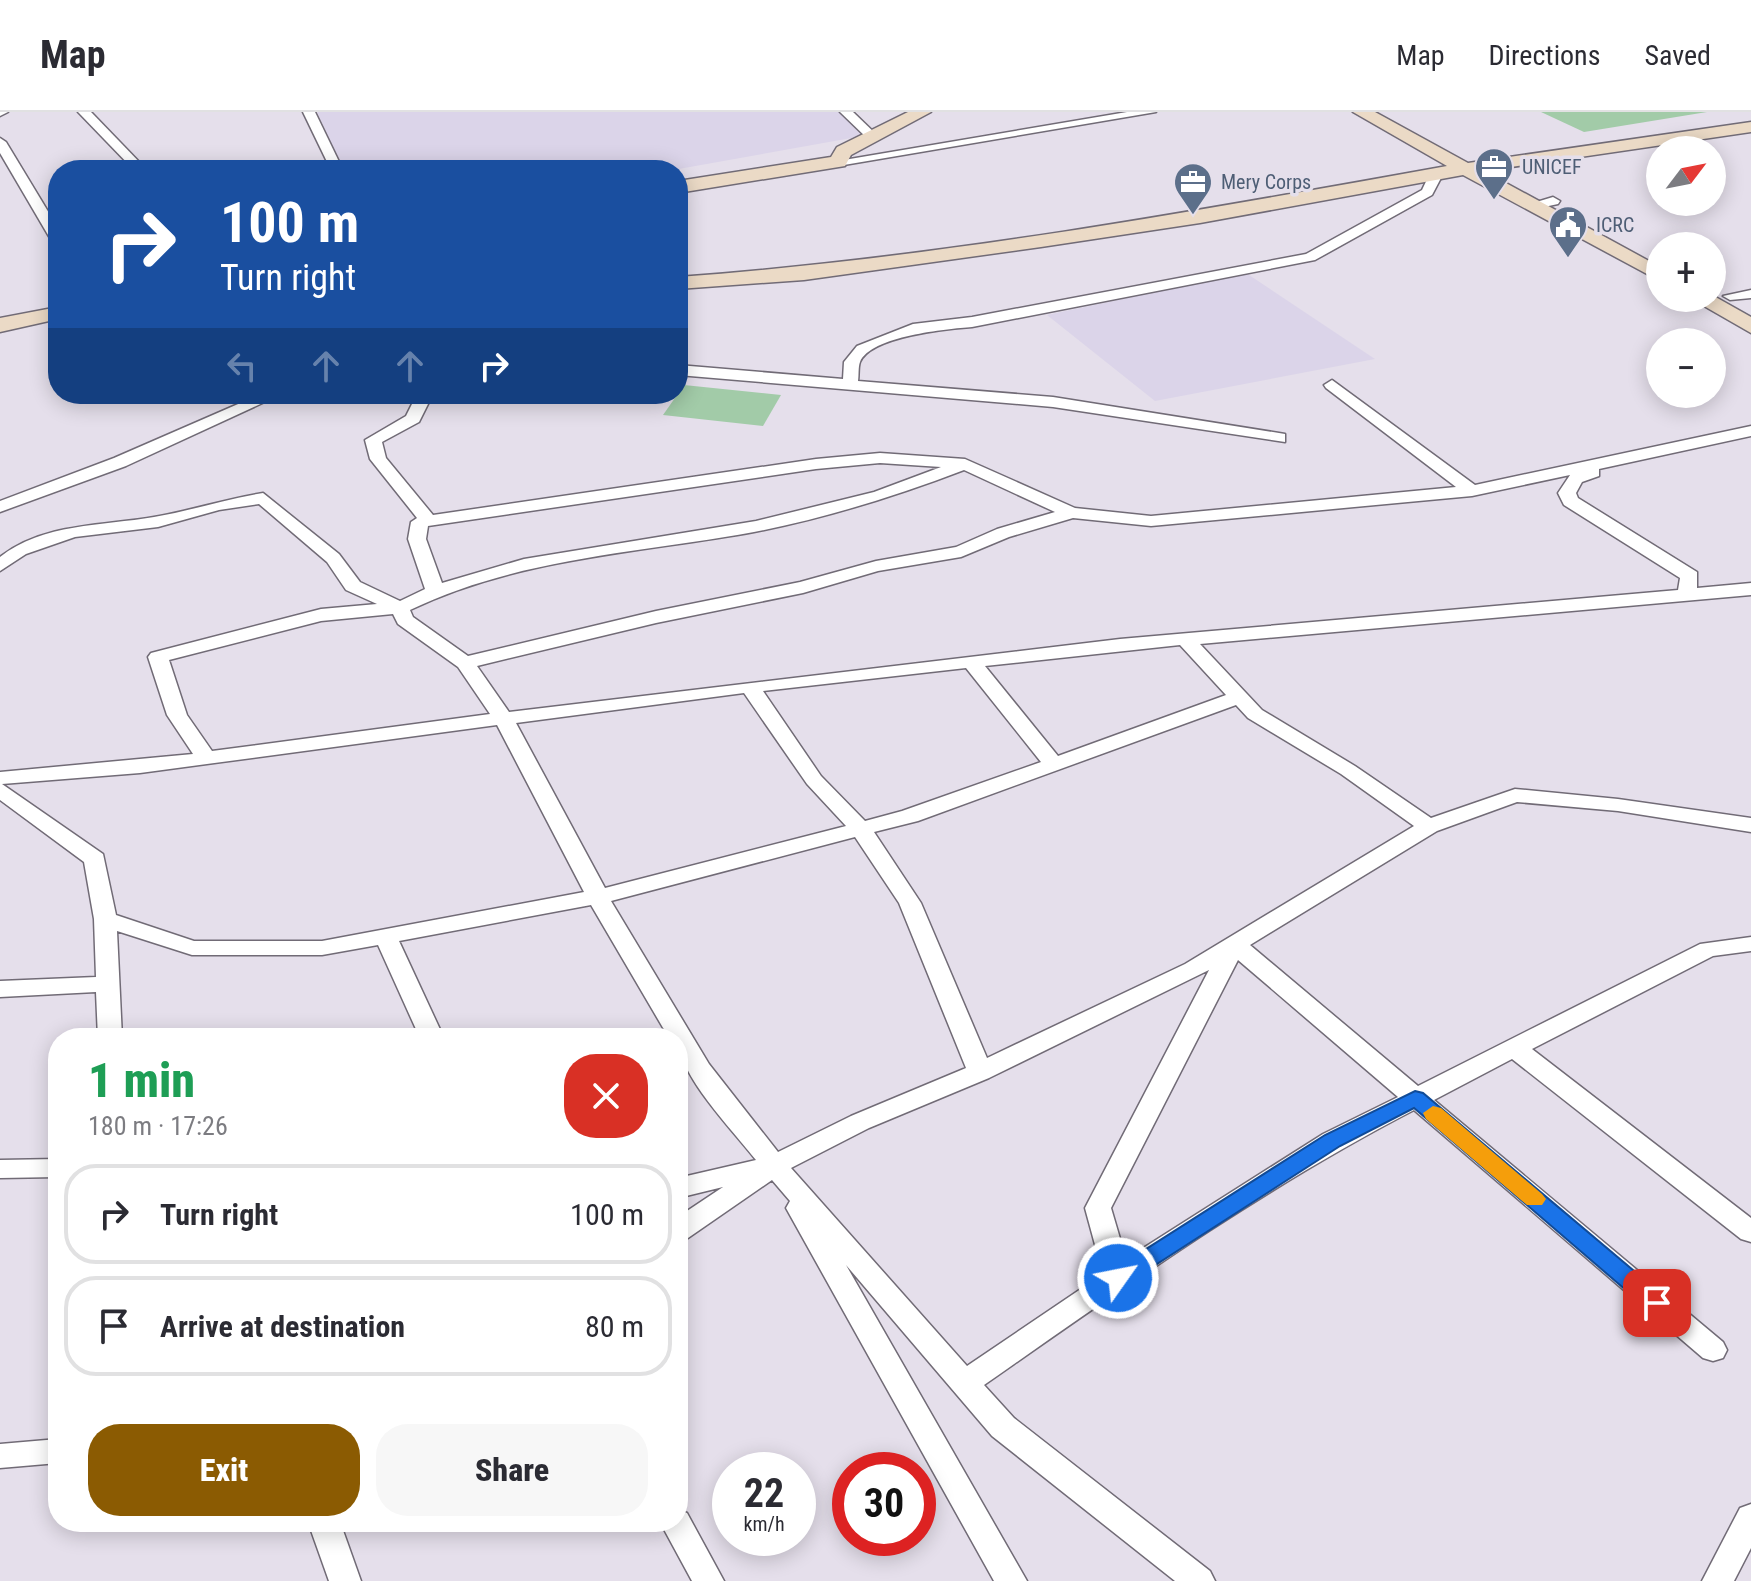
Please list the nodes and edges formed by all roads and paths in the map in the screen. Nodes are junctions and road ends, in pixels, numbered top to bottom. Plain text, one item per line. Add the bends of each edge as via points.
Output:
1 (84, 112) edge
2 (309, 112) edge
3 (846, 112) edge
4 (922, 112) edge
5 (1148, 112) edge
6 (1362, 112) edge
7 (1385, 112) edge
8 (1751, 127) edge
9 (873, 137) junction
10 (0, 142) edge
11 (131, 160) edge
12 (332, 160) edge
13 (838, 162) junction
14 (1486, 165) junction
15 (1462, 169) junction
16 (1435, 176) junction
17 (688, 185) edge
18 (1553, 201) junction
19 (1530, 206) junction
20 (48, 223) edge
21 (1646, 251) edge
22 (1646, 268) edge
23 (688, 282) edge
24 (1731, 292) edge
25 (1751, 308) edge
26 (1726, 312) edge
27 (48, 318) edge
28 (0, 325) edge
29 (1751, 326) edge
30 (688, 371) edge
31 (850, 384) junction
32 (1332, 385) dead end
33 (251, 404) edge
34 (420, 404) edge
35 (1751, 431) edge
36 (1279, 438) dead end
37 (1624, 461) junction
38 (965, 464) junction
39 (1472, 491) junction
40 (0, 507) edge
41 (1072, 513) junction
42 (427, 519) junction
43 (0, 566) edge
44 (1751, 589) edge
45 (435, 591) junction
46 (1686, 594) junction
47 (400, 608) junction
48 (1185, 639) junction
49 (465, 663) junction
50 (972, 663) junction
51 (751, 689) junction
52 (1237, 698) junction
53 (503, 718) junction
54 (206, 758) junction
55 (1053, 763) junction
56 (0, 778) edge
57 (0, 790) edge
58 (1751, 825) edge
59 (1429, 826) junction
60 (861, 829) junction
61 (598, 897) junction
62 (105, 919) junction
63 (386, 937) junction
64 (1234, 944) junction
65 (1751, 944) edge
66 (106, 984) junction
67 (0, 989) edge
68 (109, 1028) edge
69 (427, 1028) edge
70 (675, 1028) edge
71 (1514, 1048) junction
72 (688, 1050) edge
73 (980, 1072) junction
74 (1415, 1098) junction
75 (774, 1165) junction
76 (48, 1168) edge
77 (0, 1169) edge
78 (688, 1186) edge
79 (688, 1224) edge
80 (1751, 1232) edge
81 (1118, 1278) junction
82 (1713, 1350) dead end
83 (964, 1384) junction
84 (48, 1452) edge
85 (0, 1456) edge
86 (1751, 1517) edge
87 (328, 1532) edge
88 (681, 1532) edge
89 (345, 1581) edge
90 (708, 1581) edge
91 (1011, 1581) edge
92 (1199, 1581) edge
93 (1718, 1581) edge

1 - 11 street
2 - 12 street
3 - 9 street
4 - 9 street
5 - 13 street
6 - 15 street
7 - 14 street
8 - 14 street
9 - 13 street via 844,151
10 - 20 street
13 - 17 street
14 - 15 street
14 - 18 street
15 - 16 street
15 - 19 street
16 - 23 street via 914,259
16 - 31 street via 1427,192 1310,257 972,322 918,327 862,349 852,362
18 - 19 street
18 - 21 street
19 - 22 street
24 - 25 street
26 - 29 street
27 - 28 street
30 - 31 street
31 - 36 street via 1053,402
32 - 39 street
33 - 40 street
34 - 42 street via 413,419 373,440 378,459
35 - 37 street
37 - 39 street
37 - 46 street via 1575,479 1567,493 1570,501 1690,576
38 - 41 street
38 - 42 street via 880,458 816,464
38 - 45 street via 865,500 756,526 524,564
39 - 41 street via 1194,519
41 - 49 street via 1003,533 961,552 876,566
42 - 45 street via 420,522 417,539
43 - 47 street via 20,550 72,532 158,522 263,498 333,558 353,586
44 - 46 street
45 - 47 street
46 - 48 street
47 - 49 street via 405,620
47 - 54 street via 321,615 158,657 177,715
48 - 50 street
48 - 52 street
49 - 53 street
50 - 51 street
50 - 55 street
51 - 53 street
51 - 60 street via 814,780
52 - 55 street
52 - 59 street
53 - 54 street
53 - 61 street
54 - 56 street
55 - 60 street
57 - 62 street via 95,859
58 - 59 street via 1515,795
59 - 64 street
60 - 61 street
60 - 73 street via 910,903
61 - 63 street
61 - 70 street
62 - 63 street via 192,948 322,948
62 - 66 street
63 - 69 street
64 - 73 street
64 - 74 street
64 - 81 street via 1098,1208
65 - 71 street via 1708,949
66 - 67 street
66 - 68 street
71 - 74 street
71 - 80 street
72 - 75 street
73 - 75 street
74 - 81 street via 1332,1141
74 - 82 street
75 - 78 street
75 - 79 street
75 - 83 street
75 - 91 street
76 - 77 street
81 - 83 street
83 - 92 street via 1003,1427
84 - 85 street
86 - 93 street
87 - 89 street
88 - 90 street

